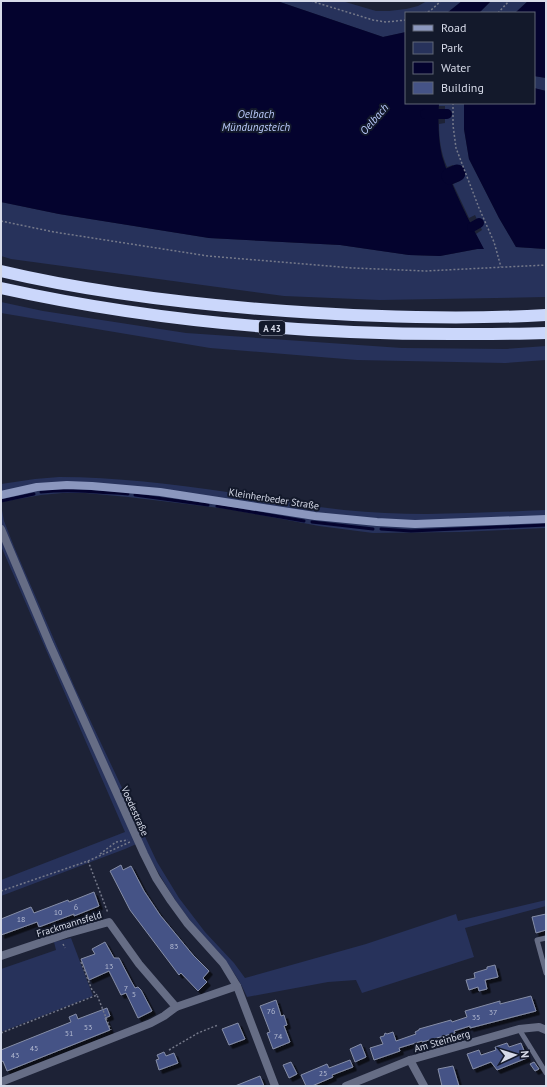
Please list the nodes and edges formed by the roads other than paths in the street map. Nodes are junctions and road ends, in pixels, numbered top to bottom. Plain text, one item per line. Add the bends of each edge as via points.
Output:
1 (1, 271) edge
2 (1, 288) edge
3 (546, 315) edge
4 (546, 333) edge
5 (1, 495) edge
6 (546, 519) edge
7 (1, 529) edge
8 (546, 938) edge
9 (1, 956) edge
10 (546, 973) edge
11 (237, 986) junction
12 (176, 1007) junction
13 (544, 1028) edge
14 (519, 1029) junction
15 (410, 1060) junction
16 (546, 1073) edge
17 (1, 1082) edge
18 (275, 1086) edge
19 (346, 1086) edge
20 (424, 1086) edge

1 - 3 highway, A 43 via 147,298 239,307 403,317
2 - 4 highway, A 43 via 80,304 276,328 422,334
5 - 6 street, Kleinherbeder Straße via 37,487 92,486 160,492 315,516 377,522 432,524
7 - 11 street, Voedestraße via 136,838 156,878 187,923 222,963
8 - 10 lane via 537,940
9 - 12 street, Frackmannsfeld via 109,922 139,964
11 - 12 street
11 - 18 street, Voedestraße
12 - 17 street via 150,1023
13 - 14 street, Am Steinberg
14 - 15 street, Am Steinberg
14 - 16 lane
15 - 19 street, Am Steinberg
15 - 20 street

